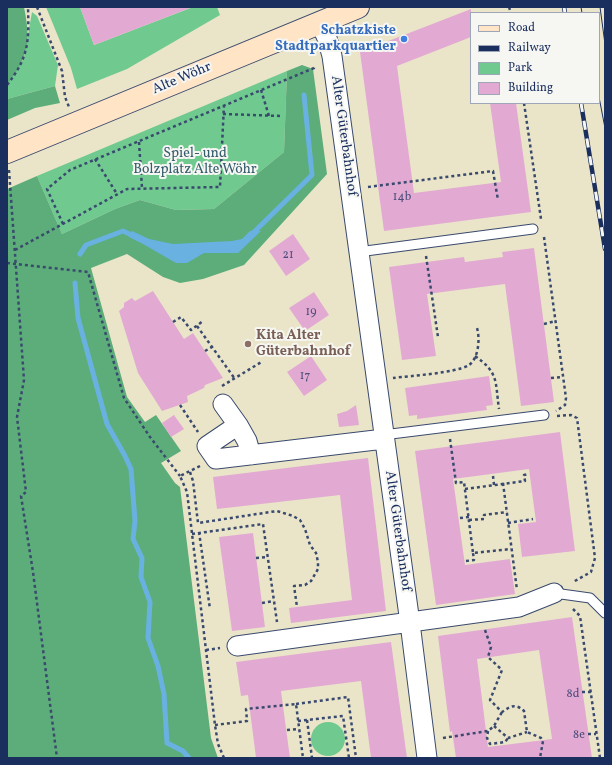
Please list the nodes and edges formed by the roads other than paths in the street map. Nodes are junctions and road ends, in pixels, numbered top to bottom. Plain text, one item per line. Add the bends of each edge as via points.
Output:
1 (358, 7) edge
2 (320, 22) junction
3 (7, 152) edge
4 (538, 228) road end
5 (358, 252) junction
6 (224, 404) road end
7 (544, 415) road end
8 (238, 425) junction
9 (384, 437) junction
10 (251, 455) junction
11 (554, 593) joint
12 (605, 613) edge
13 (410, 623) junction
14 (237, 646) dead end
15 (425, 749) edge

1 - 2 street, Alte Wöhr
2 - 3 street, Alte Wöhr
2 - 5 street, Alter Güterbahnhof via 330,46
4 - 5 lane
5 - 9 street, Alter Güterbahnhof
6 - 8 street
7 - 9 lane
8 - 10 street via 248,441
8 - 10 street via 207,446 216,459
9 - 10 street
9 - 13 street, Alter Güterbahnhof
11 - 12 lane via 590,598
11 - 13 street via 519,607
13 - 14 street
13 - 15 street, Alter Güterbahnhof

